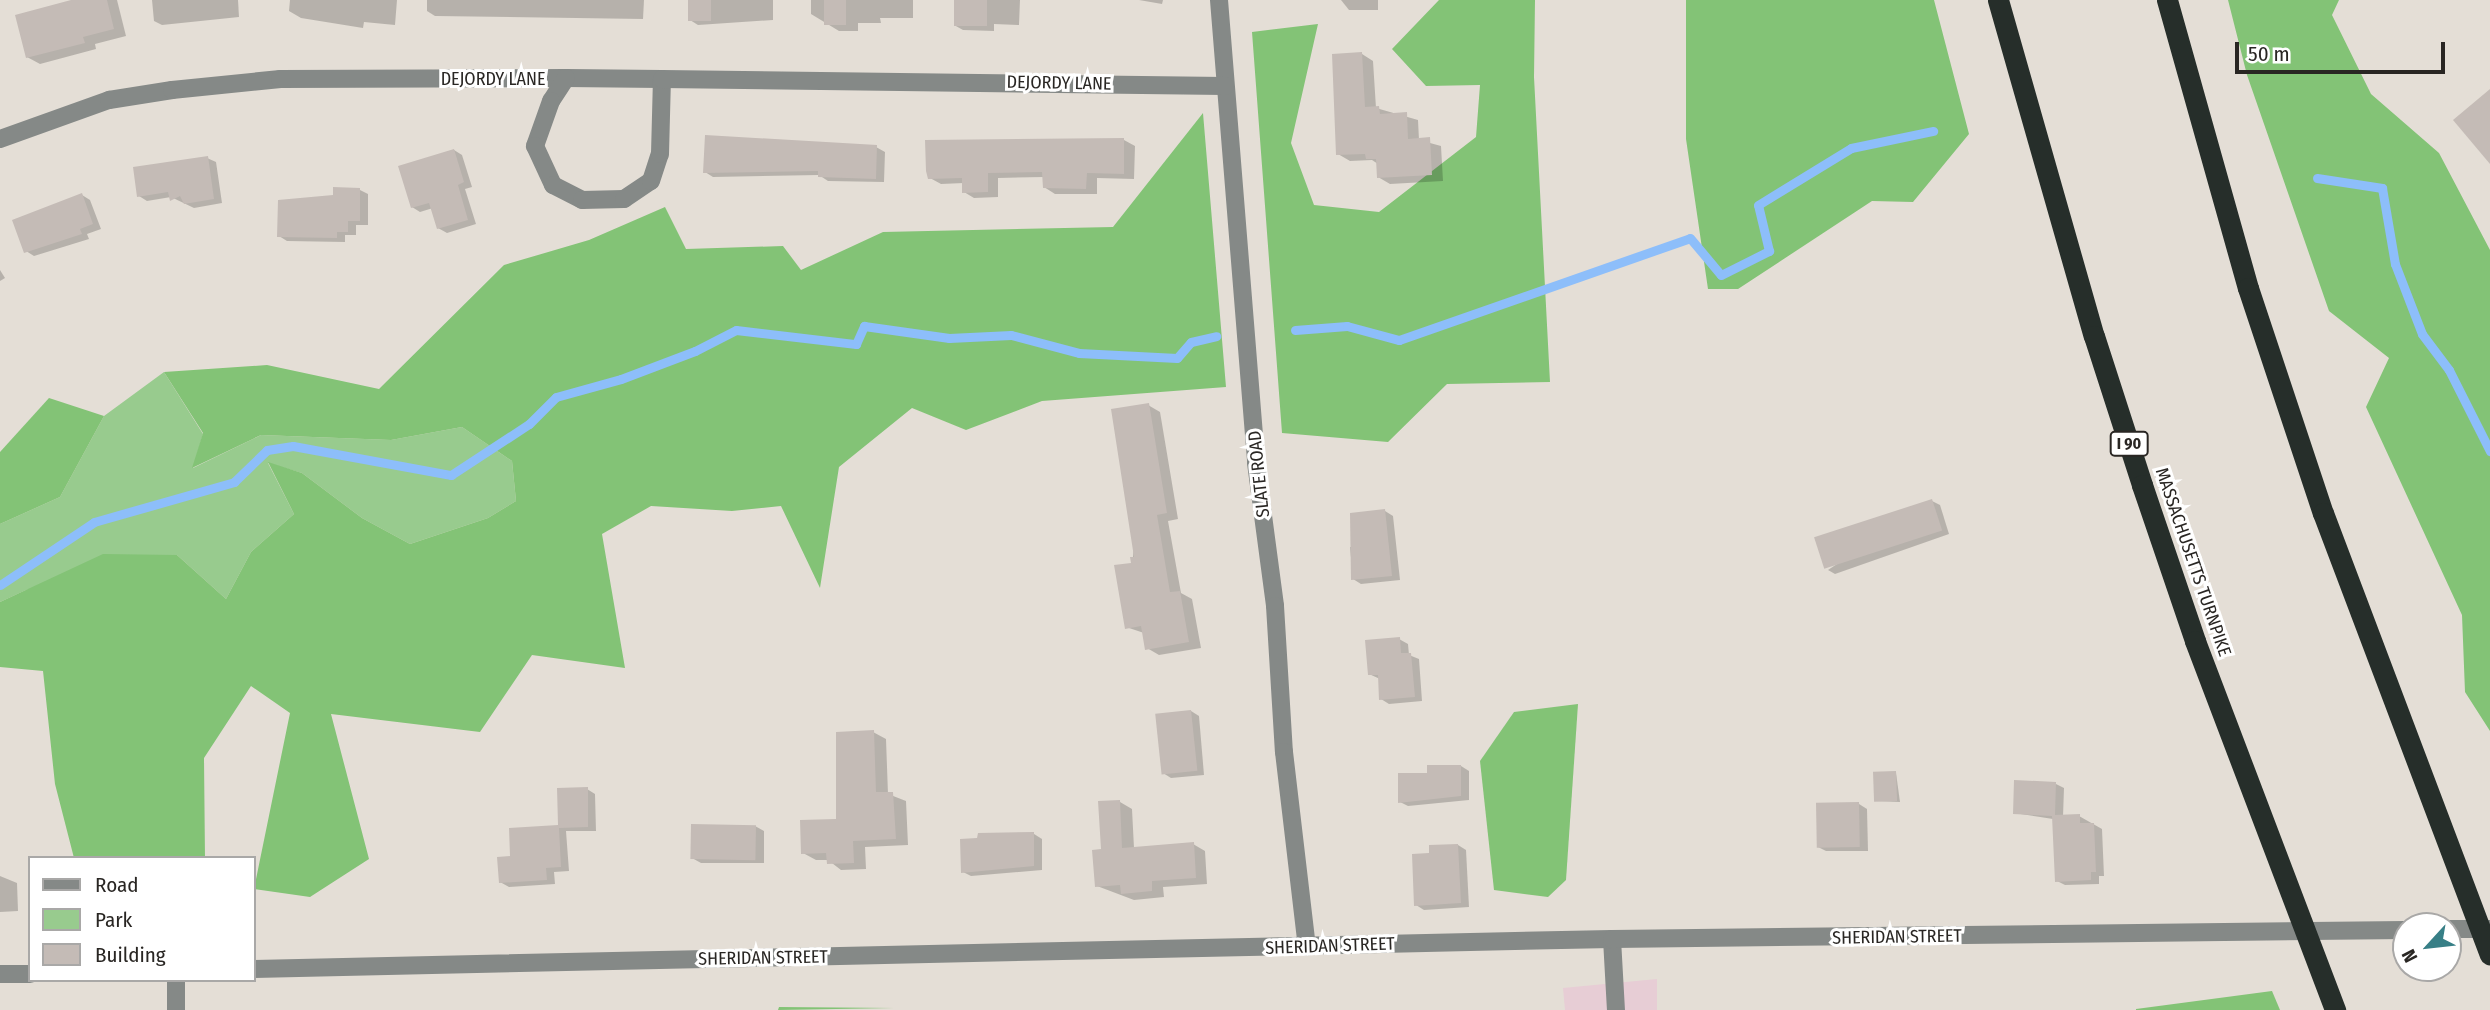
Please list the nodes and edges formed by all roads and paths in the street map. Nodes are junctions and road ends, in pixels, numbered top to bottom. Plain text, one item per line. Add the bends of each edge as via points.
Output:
1 (1219, 0) edge
2 (1998, 0) edge
3 (2167, 0) edge
4 (566, 78) junction
5 (662, 79) junction
6 (1225, 86) junction
7 (0, 139) edge
8 (2462, 929) edge
9 (2490, 929) edge
10 (2392, 930) edge
11 (1612, 939) junction
12 (1307, 947) junction
13 (2490, 954) edge
14 (256, 969) edge
15 (0, 974) edge
16 (28, 974) edge
17 (176, 982) edge
18 (176, 1010) edge
19 (1616, 1010) edge
20 (2335, 1010) edge

1 - 6 street, SLATE ROAD
2 - 20 highway, MASSACHUSETTS TURNPIKE / I 90 via 2083,299 2142,485 2195,641
3 - 13 highway via 2249,288 2323,513
4 - 5 street
4 - 5 street, DEJORDY LANE via 551,101 535,146 553,185 582,200 624,199 650,181 660,154
4 - 7 street, DEJORDY LANE via 280,79 172,90 109,100
5 - 6 street, DEJORDY LANE
6 - 12 street, SLATE ROAD via 1248,313 1256,463 1275,606 1284,752
8 - 9 street
10 - 11 street, SHERIDAN STREET
11 - 12 street, SHERIDAN STREET
11 - 19 street
12 - 14 street, SHERIDAN STREET
15 - 16 street
17 - 18 street

